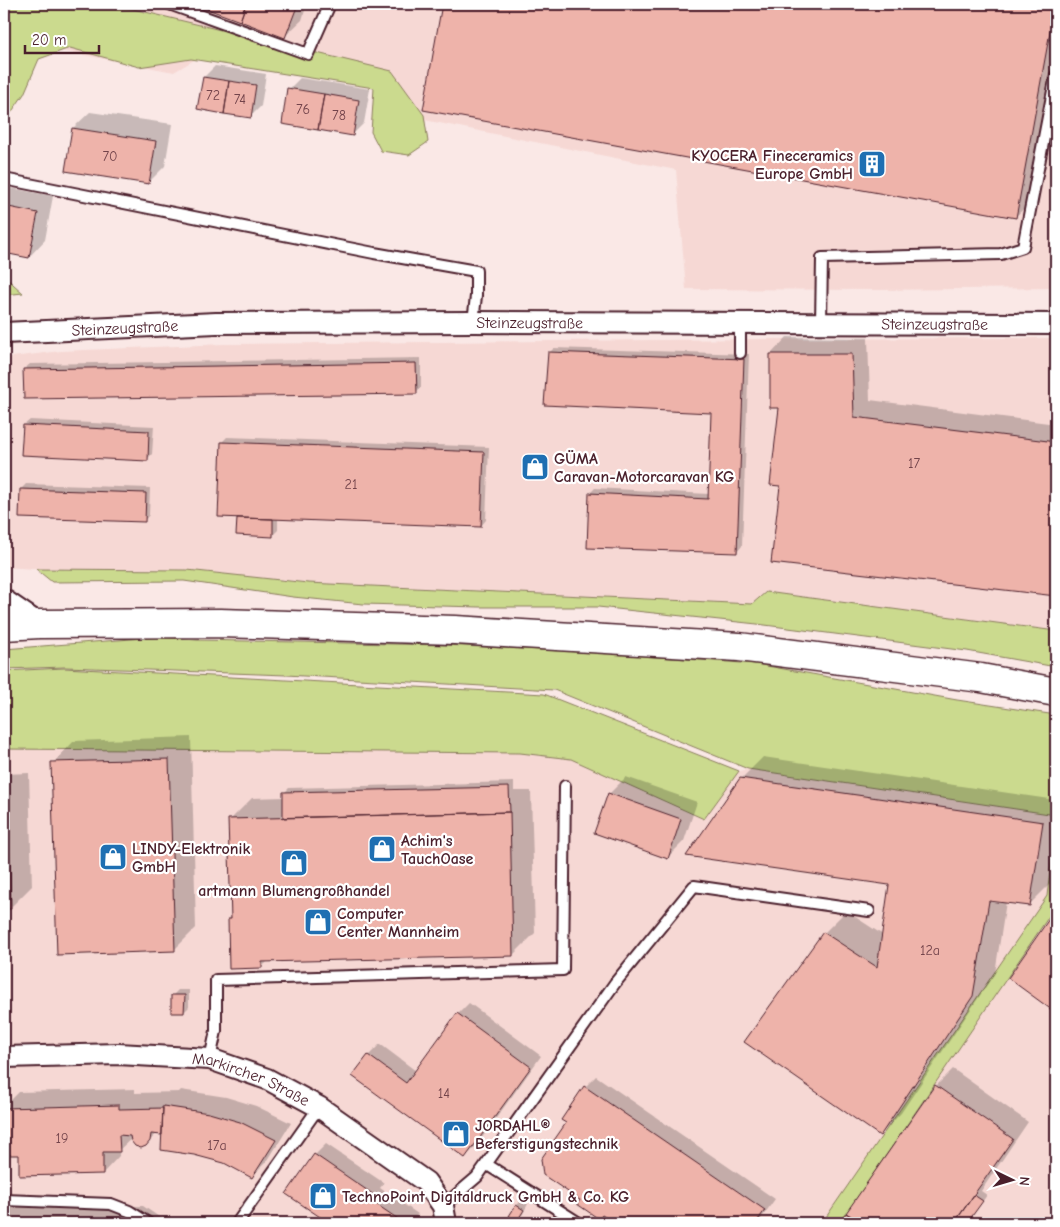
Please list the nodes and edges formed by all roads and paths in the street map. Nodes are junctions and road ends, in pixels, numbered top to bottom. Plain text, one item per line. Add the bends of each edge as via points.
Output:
1 (169, 4) edge
2 (330, 4) edge
3 (1056, 75) edge
4 (4, 179) edge
5 (473, 322) junction
6 (740, 322) junction
7 (820, 322) junction
8 (1056, 324) edge
9 (4, 333) edge
10 (740, 353) dead end
11 (4, 600) edge
12 (39, 624) junction
13 (4, 626) edge
14 (1056, 692) edge
15 (565, 786) dead end
16 (869, 911) dead end
17 (4, 1057) edge
18 (210, 1059) junction
19 (319, 1107) junction
20 (486, 1164) junction
21 (4, 1200) edge
22 (444, 1214) edge
23 (148, 1223) edge
24 (237, 1223) edge
25 (579, 1223) edge

1 - 2 lane via 308,54
3 - 7 lane via 1023,247 1001,254 822,258
4 - 5 lane via 476,271
5 - 6 street, Steinzeugstraße
5 - 9 street, Steinzeugstraße via 216,323
6 - 7 street, Steinzeugstraße
6 - 10 lane
7 - 8 street, Steinzeugstraße
11 - 12 street
12 - 13 main road
12 - 14 main road via 220,623 455,630 739,647 981,678
15 - 18 lane via 563,970 216,980 216,1031
16 - 20 lane via 694,886 615,983
17 - 18 street, Markircher Straße via 118,1054
18 - 19 street, Markircher Straße via 267,1079
19 - 22 street, Markircher Straße via 426,1182
19 - 24 lane
20 - 22 lane
20 - 25 lane
21 - 23 lane via 111,1204

